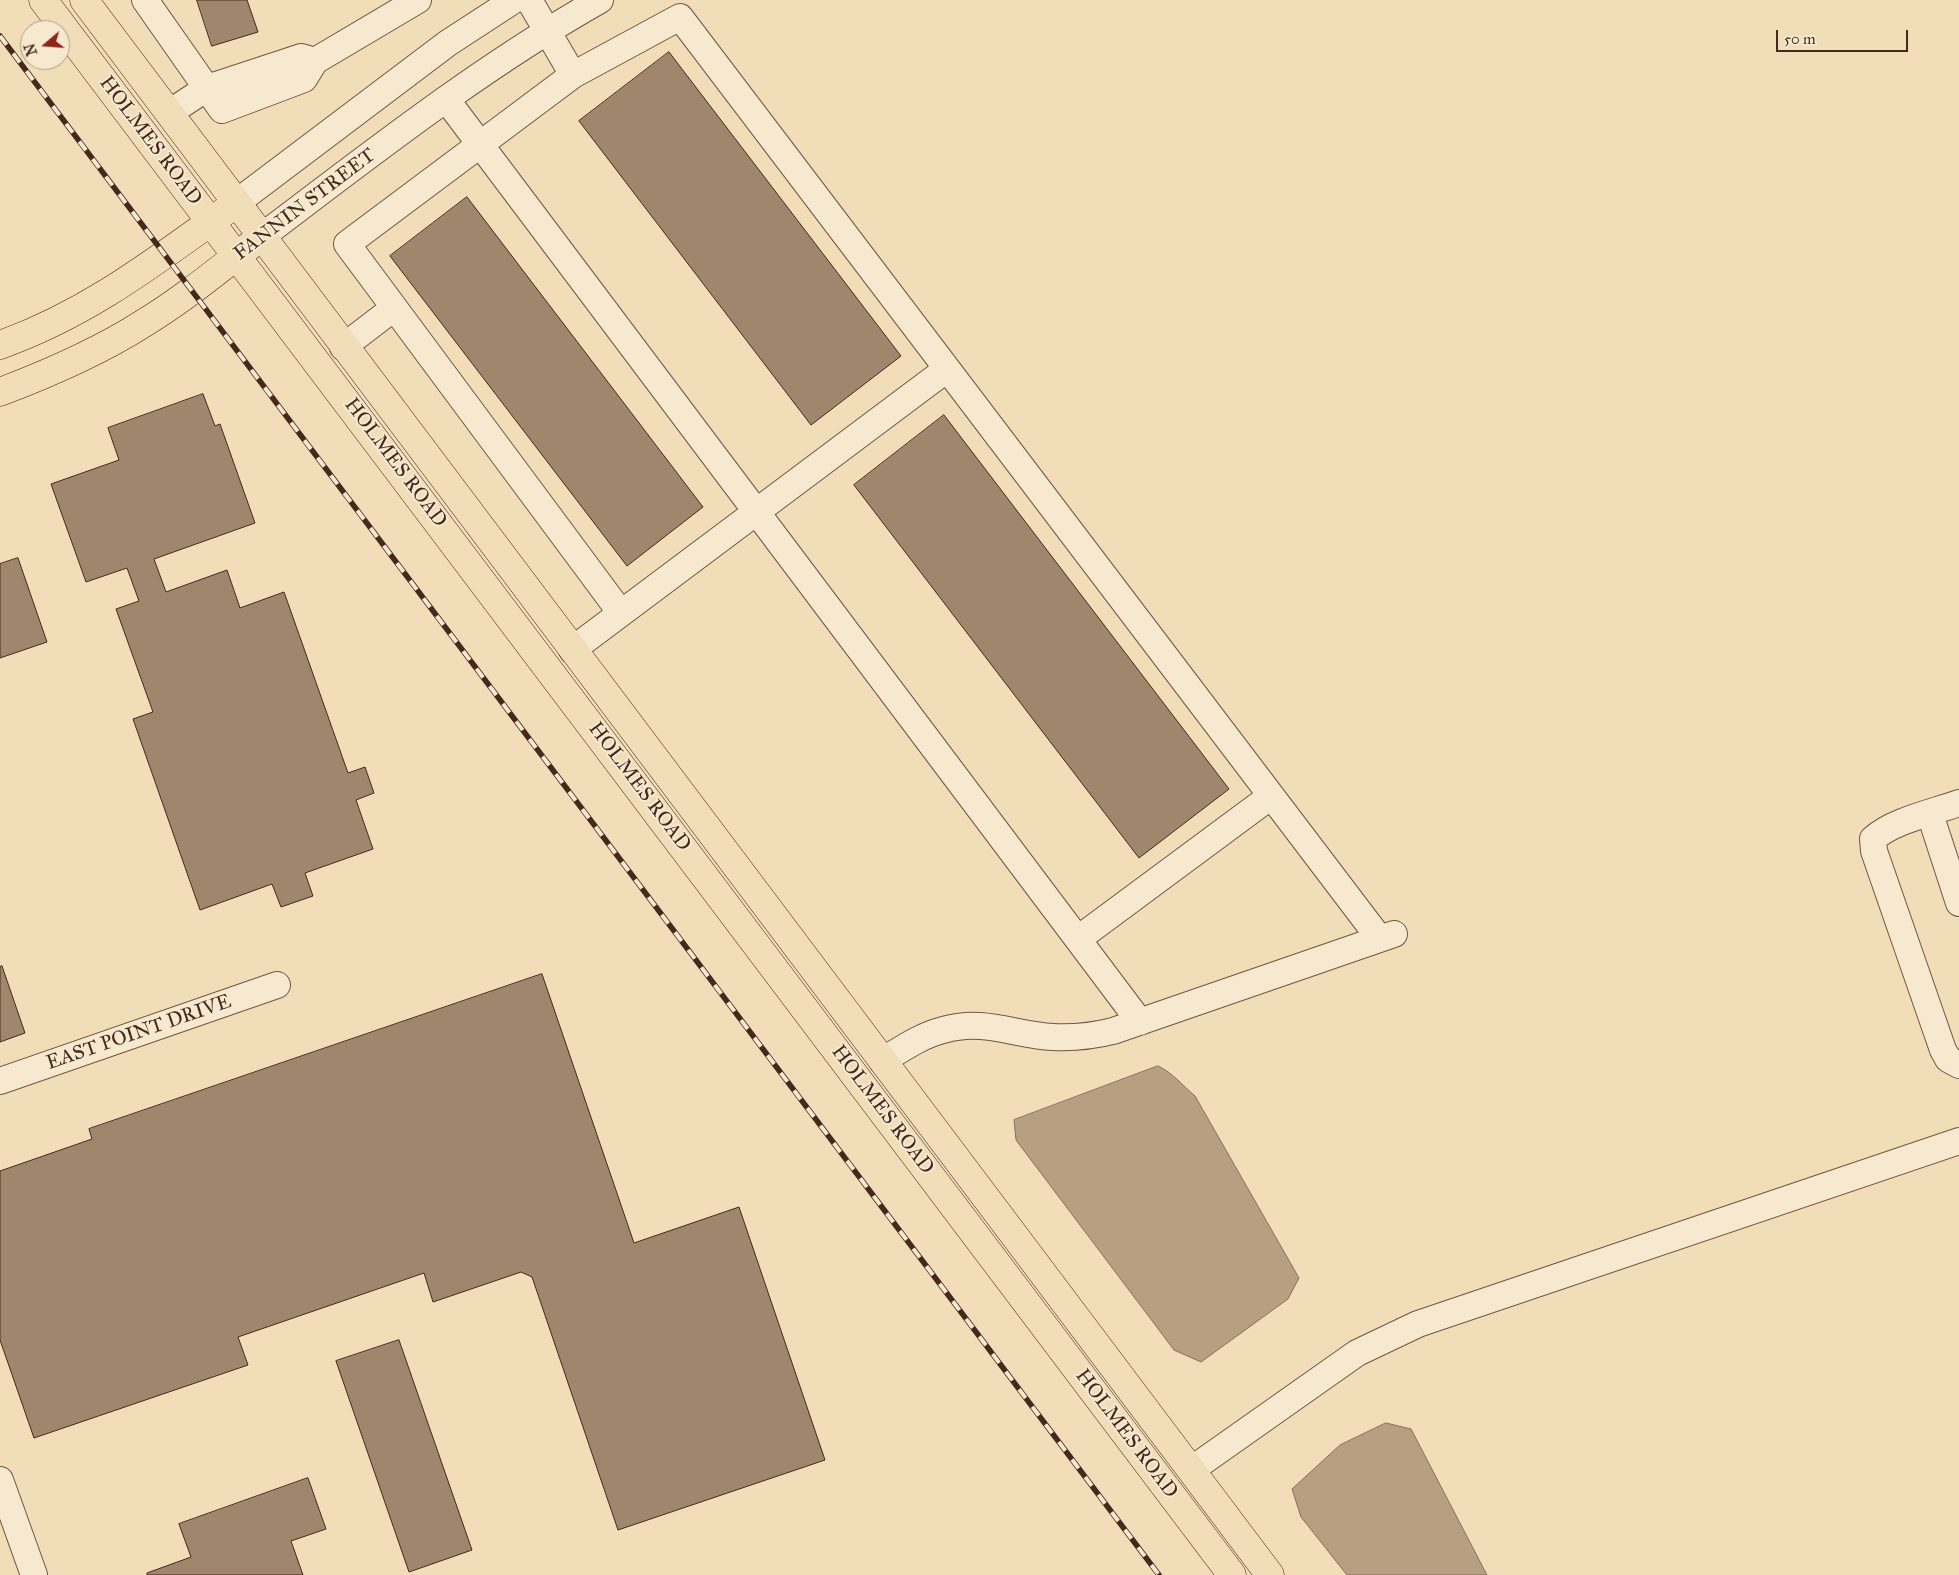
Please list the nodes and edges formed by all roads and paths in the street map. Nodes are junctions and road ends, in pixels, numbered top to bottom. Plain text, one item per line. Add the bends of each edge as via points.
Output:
1 (43, 0) edge
2 (84, 0) edge
3 (145, 0) edge
4 (418, 0) edge
5 (514, 0) edge
6 (529, 0) edge
7 (600, 0) edge
8 (548, 30) junction
9 (573, 75) junction
10 (207, 88) junction
11 (446, 99) junction
12 (169, 114) junction
13 (480, 143) junction
14 (236, 203) junction
15 (211, 221) junction
16 (261, 237) junction
17 (238, 255) junction
18 (394, 308) junction
19 (0, 345) edge
20 (343, 347) junction
21 (948, 369) junction
22 (0, 392) edge
23 (757, 512) junction
24 (621, 614) junction
25 (572, 650) junction
26 (548, 666) junction
27 (1271, 796) junction
28 (1959, 803) edge
29 (1930, 814) junction
30 (1959, 903) edge
31 (1078, 939) junction
32 (278, 986) dead end
33 (1140, 1022) junction
34 (882, 1061) junction
35 (1959, 1065) edge
36 (0, 1081) edge
37 (860, 1081) junction
38 (1959, 1141) edge
39 (1191, 1470) junction
40 (0, 1480) edge
41 (1168, 1489) junction
42 (34, 1575) edge
43 (1232, 1575) edge
44 (1270, 1575) edge

1 - 15 main road, HOLMES ROAD
2 - 12 main road, HOLMES ROAD
3 - 10 street
4 - 10 street via 314,61 304,79 222,110
5 - 14 street via 448,43
6 - 8 street
7 - 8 street, FANNIN STREET
8 - 9 street
8 - 11 street, FANNIN STREET
9 - 13 street
9 - 21 street via 680,17
10 - 12 street
11 - 13 street
11 - 16 street, FANNIN STREET
12 - 14 main road, HOLMES ROAD
13 - 18 street via 347,244
13 - 23 street
14 - 15 main road
14 - 16 main road, HOLMES ROAD
15 - 17 main road, HOLMES ROAD
15 - 19 main road via 101,298
16 - 17 main road, FANNIN STREET
16 - 20 main road, HOLMES ROAD
17 - 22 main road, FANNIN STREET via 124,336 52,372
17 - 26 main road, HOLMES ROAD
18 - 20 street
18 - 24 street
20 - 25 main road, HOLMES ROAD
21 - 23 street
21 - 27 street
23 - 24 street
23 - 31 street
24 - 25 street
25 - 26 main road
25 - 34 main road, HOLMES ROAD
26 - 37 main road, HOLMES ROAD
27 - 31 street
27 - 33 street via 1387,937
28 - 29 street
29 - 30 street
29 - 35 street via 1880,833 1873,840 1874,851 1943,1050 1948,1059
31 - 33 street
32 - 36 street, EAST POINT DRIVE
33 - 34 street via 1086,1037 1051,1037 971,1025 944,1029 918,1038
34 - 37 main road
34 - 39 main road, HOLMES ROAD
37 - 41 main road, HOLMES ROAD
38 - 39 street via 1418,1324 1357,1353
39 - 41 main road
39 - 44 main road, HOLMES ROAD
40 - 42 street
41 - 43 main road, HOLMES ROAD

